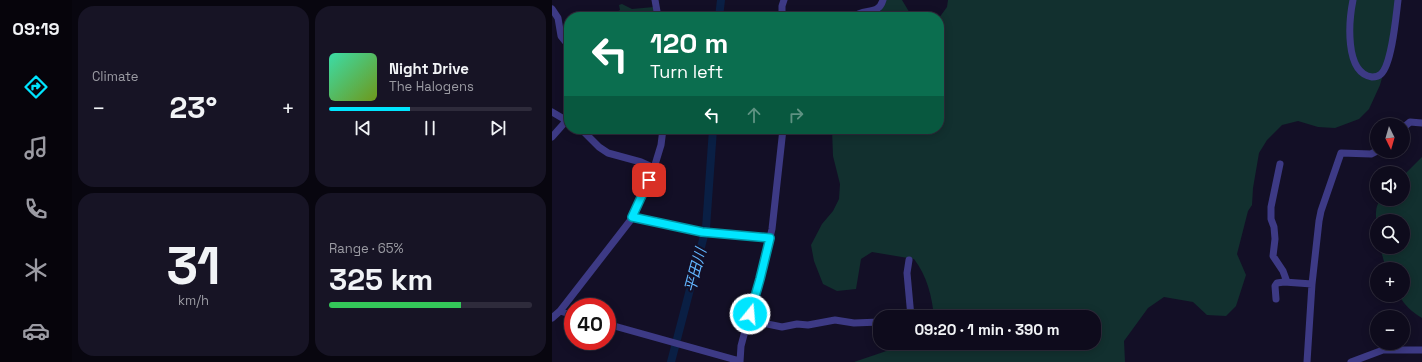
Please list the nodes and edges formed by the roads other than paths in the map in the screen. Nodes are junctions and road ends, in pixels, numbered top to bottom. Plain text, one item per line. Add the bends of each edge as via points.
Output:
1 (655, 0) edge
2 (784, 0) edge
3 (883, 0) edge
4 (1353, 0) edge
5 (1398, 0) edge
6 (552, 9) edge
7 (657, 12) edge
8 (782, 12) edge
9 (866, 12) edge
10 (564, 40) edge
11 (552, 112) edge
12 (564, 118) edge
13 (1410, 122) edge
14 (1422, 122) edge
15 (564, 124) edge
16 (586, 134) edge
17 (662, 134) edge
18 (782, 134) edge
19 (552, 138) edge
20 (1370, 154) edge
21 (1280, 164) dead end
22 (654, 168) junction
23 (632, 217) junction
24 (770, 238) junction
25 (909, 260) dead end
26 (1287, 282) junction
27 (1312, 284) junction
28 (1276, 299) dead end
29 (910, 310) edge
30 (560, 311) junction
31 (564, 312) edge
32 (552, 318) edge
33 (748, 320) junction
34 (873, 322) edge
35 (616, 327) edge
36 (1422, 350) edge
37 (740, 362) edge
38 (1307, 362) edge
39 (1351, 362) edge

1 - 7 street
2 - 8 street
3 - 9 street via 876,9
4 - 5 street via 1349,42 1356,66 1363,74 1372,78 1381,74 1385,68 1393,37
6 - 10 street via 558,18
11 - 12 street
13 - 14 street
15 - 19 street
16 - 22 street via 608,153
17 - 22 street
18 - 24 street
20 - 27 street via 1341,153 1321,210
21 - 26 street via 1271,207 1275,239 1273,256
22 - 23 street
23 - 24 street via 706,232
23 - 30 street
24 - 33 street
25 - 29 street via 907,273
26 - 27 street
26 - 28 street via 1276,284
27 - 38 street
30 - 31 street
30 - 32 street
33 - 34 street via 782,327 835,320
33 - 37 street via 741,346
35 - 37 street
36 - 39 street via 1383,350

